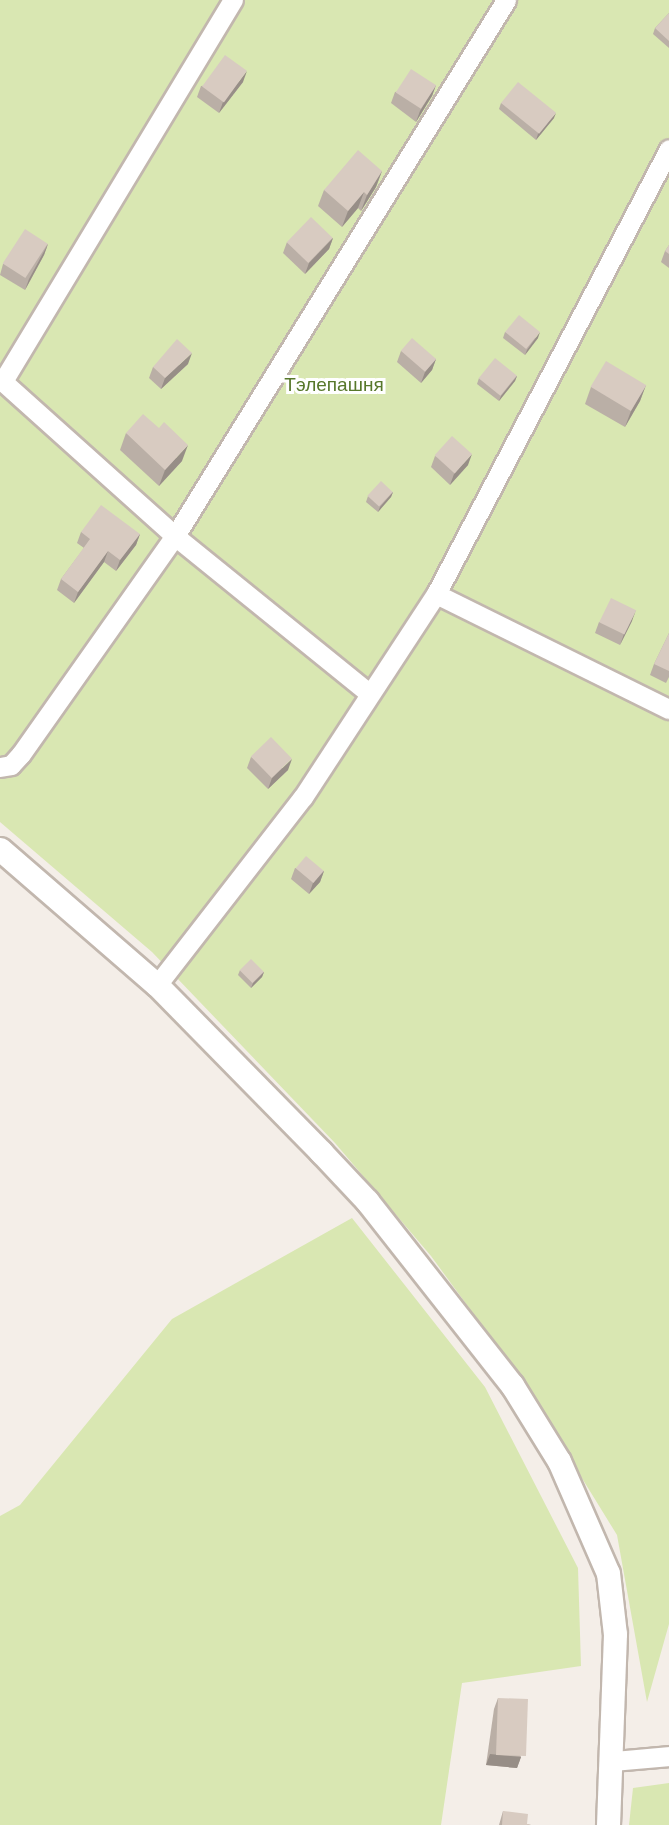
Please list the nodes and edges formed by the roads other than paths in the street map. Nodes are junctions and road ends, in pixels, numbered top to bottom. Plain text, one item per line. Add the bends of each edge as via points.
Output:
1 (233, 0) edge
2 (506, 0) edge
3 (669, 149) edge
4 (2, 380) edge
5 (175, 536) junction
6 (436, 594) junction
7 (369, 693) junction
8 (669, 709) edge
9 (0, 767) edge
10 (0, 849) edge
11 (157, 985) junction
12 (669, 1756) edge
13 (612, 1761) junction
14 (608, 1825) edge

1 - 4 street
2 - 5 street
3 - 6 street
4 - 5 street
5 - 7 street
5 - 9 street via 21,754 11,765
6 - 7 street
6 - 8 street
7 - 11 street via 303,797
10 - 11 street
11 - 13 street via 367,1201 480,1341 559,1461 596,1541 613,1602
12 - 13 street
13 - 14 street

